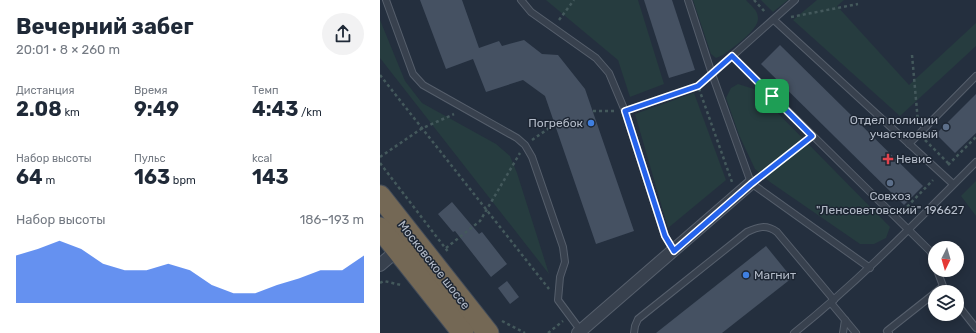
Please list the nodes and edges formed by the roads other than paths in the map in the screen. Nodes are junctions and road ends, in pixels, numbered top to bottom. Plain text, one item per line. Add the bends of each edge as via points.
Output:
1 (386, 0) edge
2 (521, 0) edge
3 (688, 0) edge
4 (795, 0) edge
5 (774, 20) junction
6 (732, 56) junction
7 (712, 74) junction
8 (976, 76) edge
9 (909, 144) junction
10 (976, 162) edge
11 (751, 184) junction
12 (954, 184) junction
13 (380, 196) edge
14 (380, 228) edge
15 (907, 230) junction
16 (405, 244) junction
17 (928, 249) edge
18 (674, 251) junction
19 (380, 265) edge
20 (870, 268) junction
21 (928, 298) edge
22 (833, 302) junction
23 (964, 313) edge
24 (845, 320) junction
25 (494, 327) edge
26 (976, 328) edge
27 (580, 332) edge
28 (463, 333) edge
29 (634, 333) edge
30 (794, 333) edge
31 (843, 333) edge
32 (856, 333) edge
33 (889, 333) edge

1 - 27 lane via 413,74 423,85 518,138 525,145 532,157 565,262 560,277 558,300
2 - 18 lane via 531,12 596,58 609,73 625,111 665,236
3 - 7 lane
4 - 5 lane
5 - 6 lane
5 - 9 lane
6 - 7 lane
6 - 15 lane
7 - 11 lane
8 - 9 lane
9 - 12 lane
10 - 12 lane
11 - 18 street
11 - 20 lane
12 - 15 lane
13 - 16 highway, Московское шоссе
14 - 16 highway, Московское шоссе
15 - 17 lane
15 - 20 lane
16 - 19 street
16 - 25 highway, Московское шоссе
16 - 28 highway, Московское шоссе
18 - 27 street
20 - 22 lane
21 - 33 lane via 887,331
22 - 24 lane
22 - 29 lane via 777,232 770,227 759,227 747,232 638,319
22 - 30 lane
23 - 26 lane
24 - 31 lane
24 - 32 lane

